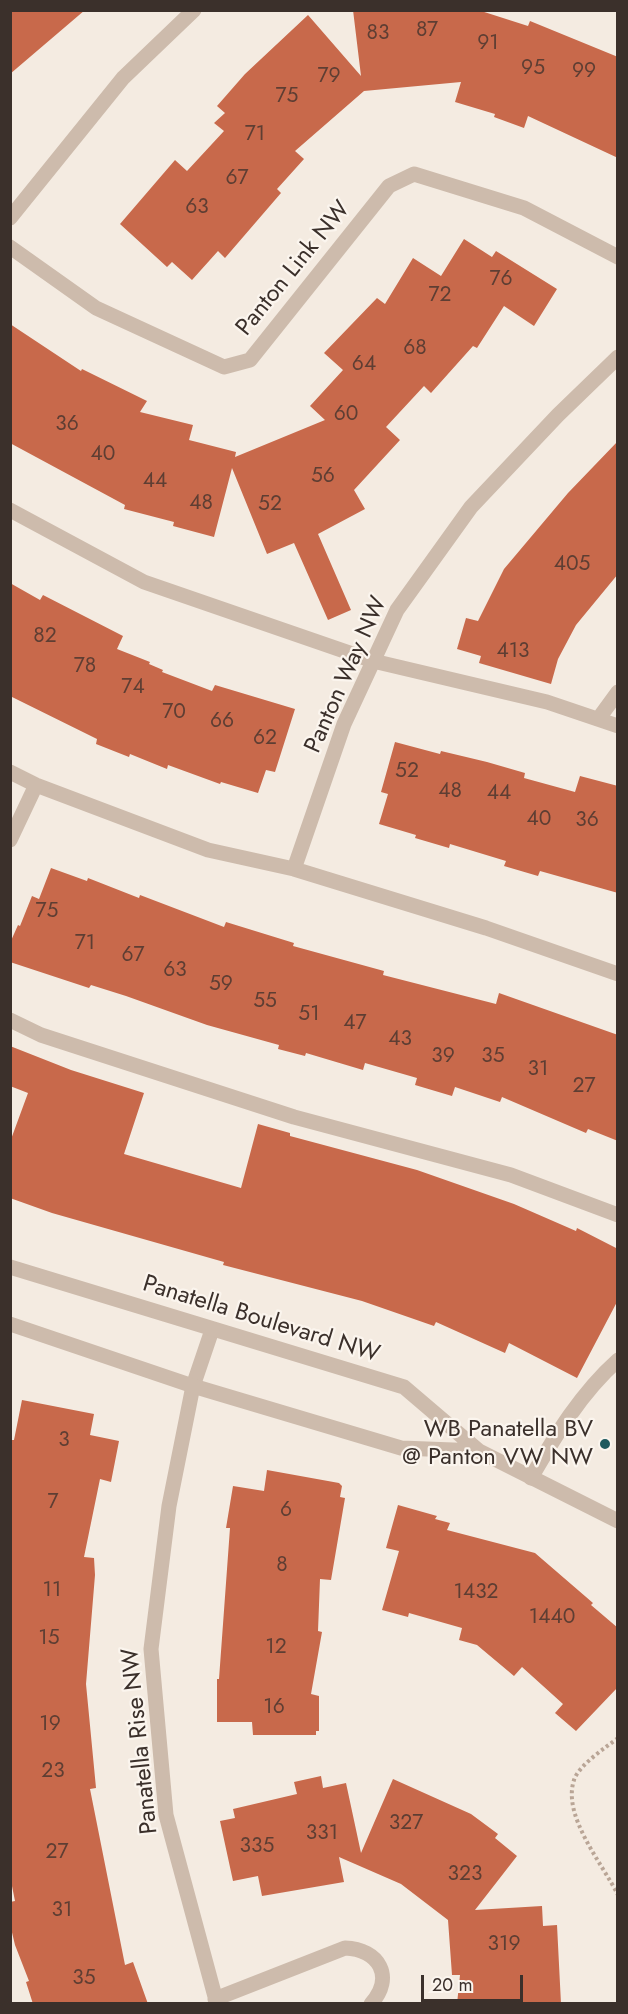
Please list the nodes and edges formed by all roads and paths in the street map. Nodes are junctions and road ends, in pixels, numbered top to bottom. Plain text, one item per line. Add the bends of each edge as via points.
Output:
1 (194, 10) edge
2 (10, 218) edge
3 (10, 247) edge
4 (618, 257) edge
5 (618, 357) edge
6 (10, 510) edge
7 (373, 661) junction
8 (618, 692) edge
9 (599, 718) junction
10 (618, 726) edge
11 (10, 772) edge
12 (36, 785) junction
13 (10, 840) edge
14 (294, 869) junction
15 (618, 974) edge
16 (10, 1020) edge
17 (618, 1215) edge
18 (10, 1267) edge
19 (10, 1324) edge
20 (212, 1330) junction
21 (618, 1360) edge
22 (193, 1386) junction
23 (478, 1451) junction
24 (531, 1478) junction
25 (618, 1521) edge
26 (618, 1738) edge
27 (618, 1894) edge
28 (216, 2001) edge
29 (371, 2004) edge

1 - 2 street via 123,78
3 - 4 street, Panton Link NW via 96,308 224,367 250,360 389,186 414,174 524,207
5 - 7 street, Panton Way NW via 471,507 397,610
6 - 7 street via 144,582
7 - 9 street
7 - 14 street, Panton Way NW via 344,724
8 - 9 street
9 - 10 street
11 - 12 street
12 - 13 street
12 - 14 street via 208,850
14 - 15 street via 486,928
16 - 17 street via 41,1035 294,1117 511,1175
18 - 20 street, Panatella Boulevard NW
19 - 22 street, Panatella Boulevard NW
20 - 22 street, Panatella Rise NW
20 - 23 street, Panatella Boulevard NW via 404,1386
21 - 24 street via 559,1430
22 - 23 street, Panatella Boulevard NW via 401,1448
22 - 28 street, Panatella Rise NW via 169,1506 151,1649 166,1815
23 - 24 street, Panatella Boulevard NW
24 - 25 street, Panatella Boulevard NW
26 - 27 path via 595,1755 574,1779 573,1815
28 - 29 street via 345,1948 366,1951 380,1966 383,1981

